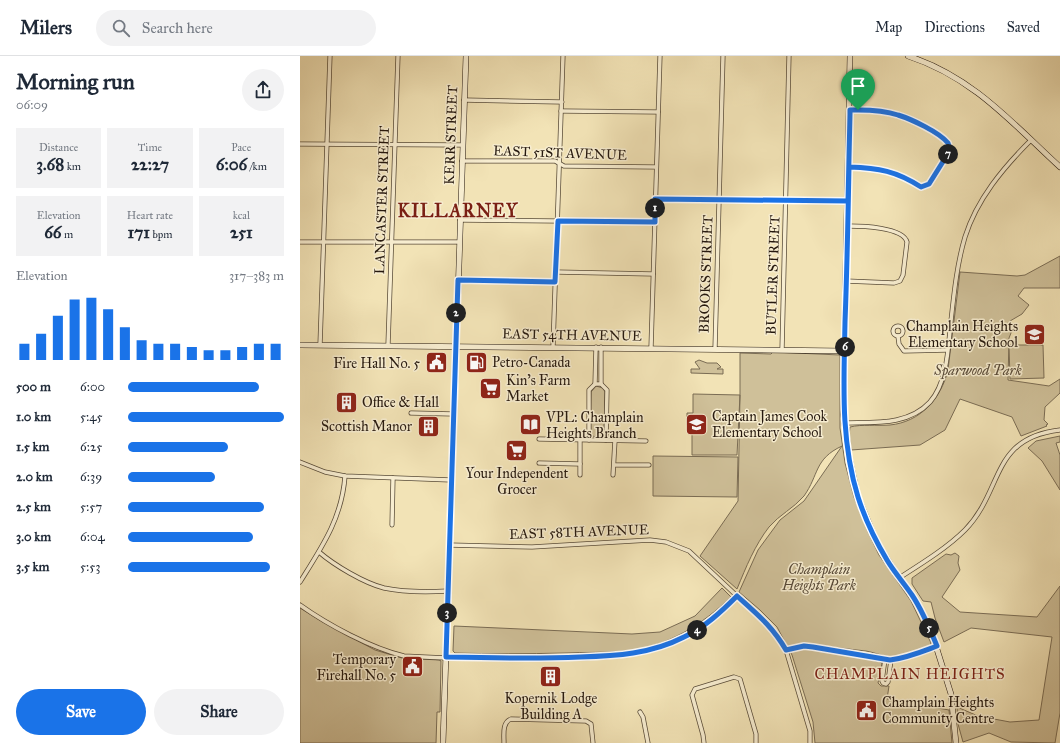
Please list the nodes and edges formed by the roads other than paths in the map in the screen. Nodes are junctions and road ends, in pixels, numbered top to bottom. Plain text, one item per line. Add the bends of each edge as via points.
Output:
1 (330, 56) edge
2 (398, 56) edge
3 (466, 56) edge
4 (563, 56) edge
5 (660, 56) edge
6 (723, 56) edge
7 (789, 56) edge
8 (850, 56) edge
9 (908, 56) edge
10 (464, 100) junction
11 (562, 102) junction
12 (850, 110) junction
13 (561, 111) junction
14 (658, 112) junction
15 (1031, 140) junction
16 (300, 144) edge
17 (327, 145) junction
18 (395, 145) junction
19 (462, 145) junction
20 (462, 161) junction
21 (560, 164) junction
22 (656, 167) junction
23 (849, 167) junction
24 (1060, 167) edge
25 (655, 199) junction
26 (719, 199) junction
27 (786, 200) junction
28 (848, 201) junction
29 (460, 220) junction
30 (558, 221) junction
31 (655, 222) junction
32 (848, 226) junction
33 (300, 242) edge
34 (323, 242) junction
35 (392, 242) junction
36 (459, 242) junction
37 (556, 272) junction
38 (653, 274) junction
39 (458, 280) junction
40 (846, 281) junction
41 (555, 282) junction
42 (898, 336) dead end
43 (300, 344) edge
44 (320, 345) junction
45 (388, 345) junction
46 (456, 345) junction
47 (553, 347) junction
48 (598, 347) junction
49 (651, 348) junction
50 (715, 349) junction
51 (782, 350) junction
52 (947, 350) junction
53 (844, 351) junction
54 (595, 384) junction
55 (601, 384) junction
56 (411, 413) dead end
57 (453, 414) junction
58 (844, 423) junction
59 (1060, 430) edge
60 (539, 439) dead end
61 (580, 440) junction
62 (589, 440) junction
63 (606, 440) junction
64 (615, 440) junction
65 (646, 440) dead end
66 (538, 463) dead end
67 (301, 464) edge
68 (580, 464) junction
69 (615, 464) junction
70 (649, 465) dead end
71 (580, 475) dead end
72 (613, 475) dead end
73 (345, 476) junction
74 (393, 478) junction
75 (451, 480) junction
76 (392, 524) dead end
77 (449, 545) junction
78 (319, 552) junction
79 (899, 578) junction
80 (300, 582) edge
81 (448, 591) junction
82 (737, 596) junction
83 (300, 605) edge
84 (937, 646) junction
85 (786, 650) junction
86 (446, 657) junction
87 (884, 659) junction
88 (890, 660) junction
89 (640, 712) dead end
90 (443, 743) edge
91 (504, 743) edge
92 (593, 743) edge
93 (648, 743) edge
94 (704, 743) edge
95 (756, 743) edge
96 (810, 743) edge
97 (956, 743) edge

1 - 17 street
2 - 18 street, LANCASTER STREET
3 - 10 street, KERR STREET
4 - 11 street
5 - 14 street
6 - 26 street, BROOKS STREET
7 - 27 street, BUTLER STREET
8 - 12 street
9 - 15 street via 945,71 969,85
10 - 11 street
10 - 19 street, KERR STREET
11 - 13 street
12 - 23 street
12 - 23 street via 897,115 912,120 933,131 948,143 949,152 929,184 921,187 906,177 891,172
13 - 14 street
13 - 21 street
14 - 22 street
15 - 24 street
15 - 52 street via 989,188 970,224 956,278
16 - 17 street
17 - 18 street
17 - 34 street
18 - 19 street
18 - 35 street, LANCASTER STREET
19 - 20 street, KERR STREET
20 - 21 street, EAST 51ST AVENUE via 554,161
20 - 29 street, KERR STREET
21 - 22 street, EAST 51ST AVENUE
21 - 30 street
22 - 25 street
23 - 28 street
25 - 26 street
25 - 31 street
26 - 27 street
26 - 50 street, BROOKS STREET
27 - 28 street
27 - 51 street, BUTLER STREET
28 - 32 street
29 - 30 street
29 - 36 street, KERR STREET
30 - 31 street
30 - 37 street
31 - 38 street
32 - 40 street
32 - 40 street via 902,234 907,242 900,281
33 - 34 street
34 - 35 street
34 - 44 street
35 - 36 street
35 - 45 street, LANCASTER STREET
36 - 39 street, KERR STREET
37 - 38 street
37 - 41 street
38 - 49 street
39 - 41 street
39 - 46 street, KERR STREET
40 - 53 street
41 - 47 street
42 - 52 street via 899,344 904,351
43 - 44 street, EAST 54TH AVENUE
44 - 45 street, EAST 54TH AVENUE
45 - 46 street, EAST 54TH AVENUE
46 - 47 street, EAST 54TH AVENUE
46 - 57 street, KERR STREET
47 - 48 street, EAST 54TH AVENUE
48 - 49 street, EAST 54TH AVENUE
48 - 54 street
48 - 55 street
49 - 50 street, EAST 54TH AVENUE
50 - 51 street, EAST 54TH AVENUE
51 - 53 street, EAST 54TH AVENUE
52 - 58 street via 940,386 930,402 919,410 899,420
53 - 58 street
54 - 55 street
54 - 62 street via 589,390
55 - 63 street via 607,390
56 - 57 street
57 - 75 street, KERR STREET
58 - 79 street via 850,466 858,497 873,533
59 - 79 street via 1034,436 1019,444 1007,457 981,510 966,529 952,542
60 - 61 street
61 - 62 street
61 - 68 street
62 - 63 street
63 - 64 street
64 - 65 street
64 - 69 street
66 - 68 street
67 - 73 street
68 - 71 street
69 - 70 street
69 - 72 street
73 - 74 street
73 - 78 street via 341,504
74 - 75 street
74 - 76 street
75 - 77 street, KERR STREET
77 - 81 street, KERR STREET
77 - 82 street, EAST 58TH AVENUE via 532,547 650,540 666,542 689,551
78 - 80 street
78 - 81 street via 330,562 383,588
79 - 84 street via 918,606
81 - 86 street, KERR STREET
82 - 85 street via 769,626
82 - 86 street via 716,616 684,638 639,653 568,658
83 - 86 street via 337,627 389,652 404,656
84 - 88 street via 903,659
84 - 97 street via 951,694
85 - 87 street via 804,646
85 - 96 street via 810,731
86 - 90 street, KERR STREET
87 - 88 street
87 - 88 street via 883,684 888,682
89 - 93 street
91 - 92 street via 505,724 511,719 586,722 590,724
94 - 95 street via 692,695 695,689 734,677 740,679 756,734

